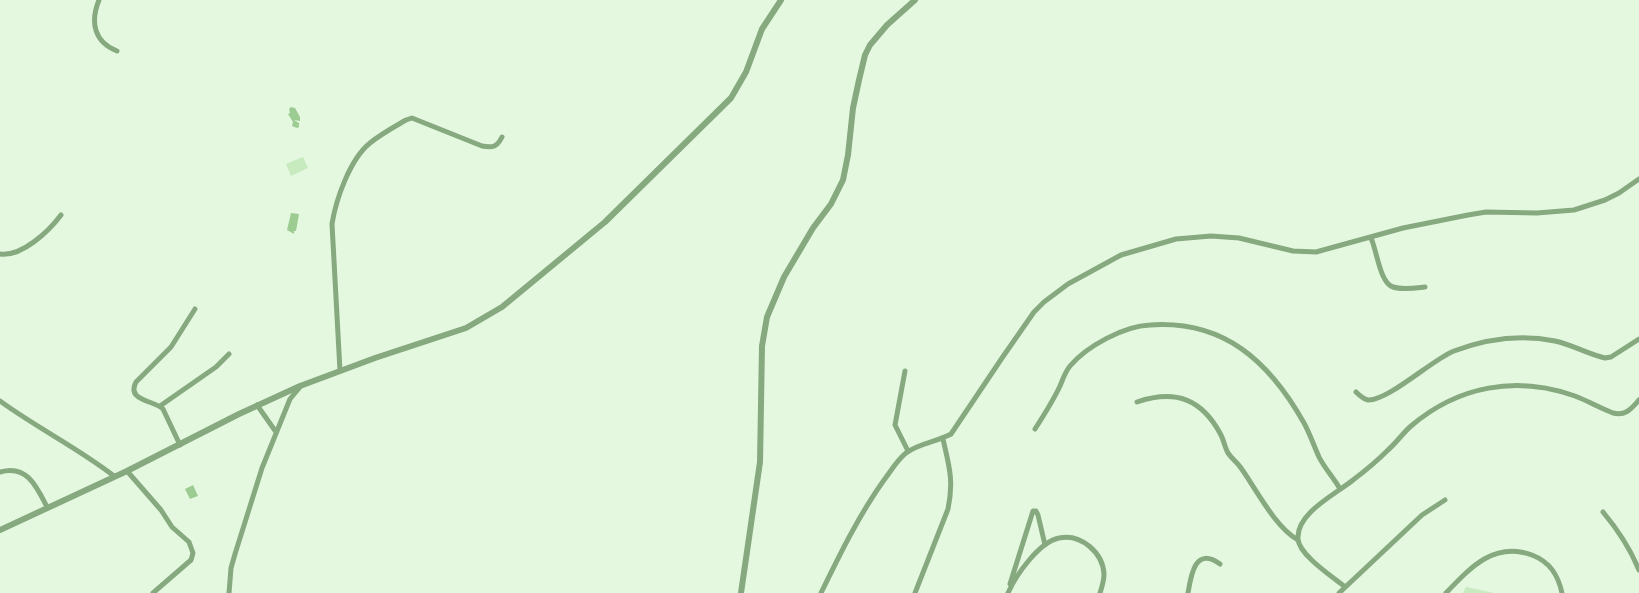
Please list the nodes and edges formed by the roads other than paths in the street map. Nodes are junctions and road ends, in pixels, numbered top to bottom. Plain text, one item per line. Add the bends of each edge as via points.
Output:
1 (99, 0) edge
2 (781, 0) edge
3 (915, 0) edge
4 (118, 51) dead end
5 (502, 138) dead end
6 (1639, 179) edge
7 (62, 215) dead end
8 (1371, 238) junction
9 (0, 254) edge
10 (1425, 287) dead end
11 (195, 309) dead end
12 (1639, 339) edge
13 (229, 354) dead end
14 (340, 371) junction
15 (904, 371) dead end
16 (300, 386) junction
17 (1356, 392) dead end
18 (1639, 400) edge
19 (0, 401) edge
20 (1137, 402) dead end
21 (258, 405) junction
22 (160, 406) junction
23 (1035, 429) dead end
24 (276, 432) junction
25 (943, 439) junction
26 (180, 445) junction
27 (908, 451) junction
28 (127, 471) junction
29 (0, 472) edge
30 (114, 476) junction
31 (1340, 489) junction
32 (1445, 500) dead end
33 (47, 508) junction
34 (1603, 512) dead end
35 (0, 530) edge
36 (1298, 540) junction
37 (1045, 545) junction
38 (1220, 564) dead end
39 (1639, 570) edge
40 (1344, 588) junction
41 (153, 593) edge
42 (229, 593) edge
43 (741, 593) edge
44 (821, 593) edge
45 (916, 593) edge
46 (1008, 593) edge
47 (1100, 593) edge
48 (1188, 593) edge
49 (1339, 593) edge
50 (1446, 593) edge
51 (1562, 593) edge

1 - 4 street via 95,21 97,34 107,47
2 - 14 street via 762,29 746,72 731,98 605,222 564,257 502,307 466,328
3 - 43 street via 876,37 868,50 857,89 842,180 831,204 784,277 767,317 762,346 760,462
5 - 14 street via 493,147 482,146 412,118 369,144 360,155 343,186 332,224
6 - 8 street via 1605,200 1574,210 1486,212 1403,228
7 - 9 street via 47,232 26,246
8 - 10 street via 1388,285 1394,288
8 - 25 street via 1316,252 1303,252 1239,238 1190,237 1152,244 1121,255 1068,284 1034,312 962,420
11 - 22 street via 171,347 134,387 138,397
12 - 17 street via 1606,358 1555,341 1516,337 1490,341 1452,351 1375,399 1362,398
13 - 22 street via 216,367
14 - 16 street
15 - 27 street via 895,425
16 - 21 street
16 - 24 street via 290,399
18 - 31 street via 1629,411 1619,415 1573,395 1538,388 1494,386 1465,393 1440,405 1411,426 1388,450
19 - 30 street
20 - 36 street via 1168,396 1198,406 1210,419 1229,454 1265,504
21 - 24 street
21 - 26 street
22 - 26 street
23 - 31 street via 1071,365 1094,346 1117,333 1144,325 1186,326 1225,337 1254,357 1304,422 1320,459
24 - 42 street via 235,554
25 - 27 street
25 - 45 street via 952,480 951,495
26 - 28 street
27 - 44 street via 894,465 859,519
28 - 30 street
28 - 41 street via 192,549 191,560
29 - 33 street via 21,472 31,480
30 - 33 street
31 - 36 street via 1302,522
32 - 40 street via 1422,515
33 - 35 street
34 - 39 street via 1620,532
36 - 40 street via 1307,555
37 - 46 street via 1026,564
37 - 46 street via 1038,515 1033,511
37 - 47 street via 1066,537 1092,547 1101,560 1104,575
38 - 48 street via 1211,558 1198,562
40 - 49 street
50 - 51 street via 1467,571 1487,557 1507,550 1523,552 1547,562

